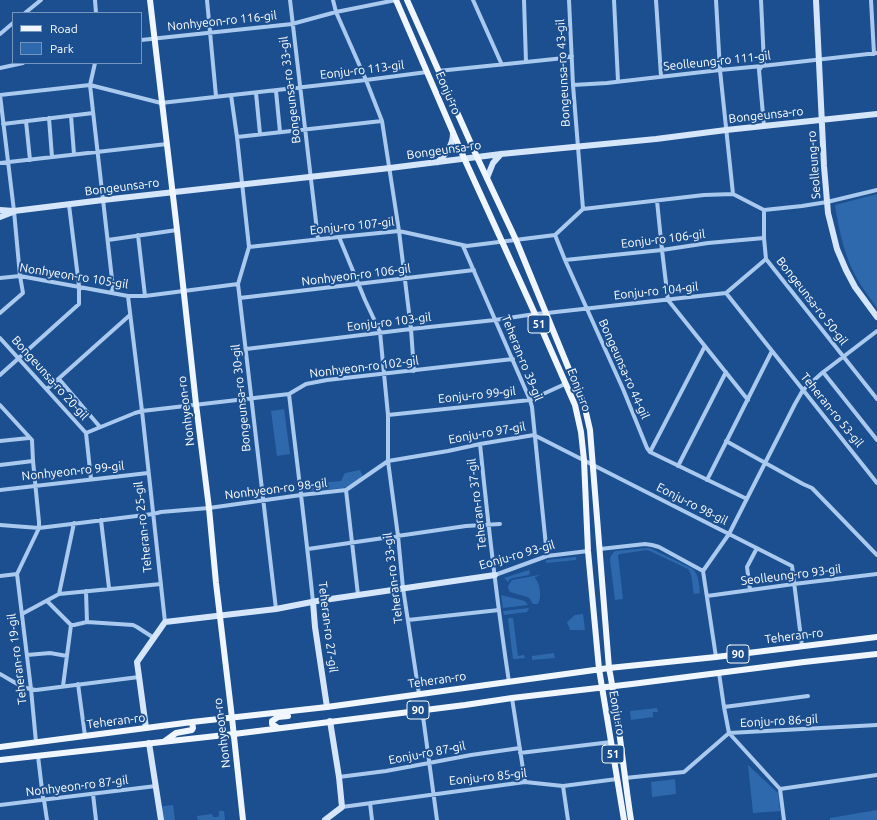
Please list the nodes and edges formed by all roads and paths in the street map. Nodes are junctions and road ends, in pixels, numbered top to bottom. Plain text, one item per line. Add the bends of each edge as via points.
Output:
1 (41, 0) edge
2 (95, 0) edge
3 (150, 0) edge
4 (207, 0) edge
5 (290, 0) edge
6 (333, 0) edge
7 (396, 0) edge
8 (407, 0) edge
9 (473, 0) edge
10 (524, 0) edge
11 (569, 0) edge
12 (614, 0) edge
13 (656, 0) edge
14 (716, 0) edge
15 (761, 0) edge
16 (816, 0) edge
17 (871, 0) edge
18 (26, 12) edge
19 (96, 12) edge
20 (336, 12) junction
21 (12, 24) edge
22 (292, 24) junction
23 (210, 32) junction
24 (0, 34) edge
25 (154, 39) junction
26 (142, 40) edge
27 (875, 53) edge
28 (572, 56) junction
29 (819, 59) junction
30 (526, 62) junction
31 (18, 64) edge
32 (95, 64) edge
33 (502, 65) junction
34 (762, 66) junction
35 (0, 68) edge
36 (720, 70) junction
37 (438, 71) junction
38 (427, 72) junction
39 (660, 76) junction
40 (366, 80) junction
41 (618, 81) junction
42 (90, 85) junction
43 (573, 85) junction
44 (300, 88) junction
45 (276, 91) junction
46 (256, 93) junction
47 (0, 95) edge
48 (231, 95) junction
49 (216, 96) junction
50 (161, 103) junction
51 (93, 113) junction
52 (877, 114) edge
53 (71, 116) junction
54 (49, 118) junction
55 (822, 120) junction
56 (26, 121) junction
57 (382, 121) junction
58 (3, 124) junction
59 (764, 126) junction
60 (305, 129) junction
61 (726, 130) junction
62 (453, 131) junction
63 (280, 132) junction
64 (260, 134) junction
65 (237, 137) junction
66 (167, 144) junction
67 (577, 146) junction
68 (98, 152) junction
69 (74, 154) junction
70 (501, 154) junction
71 (52, 157) junction
72 (477, 157) junction
73 (464, 158) junction
74 (30, 160) junction
75 (8, 162) junction
76 (438, 162) junction
77 (0, 163) edge
78 (390, 168) junction
79 (310, 177) junction
80 (487, 178) junction
81 (242, 185) junction
82 (877, 190) edge
83 (172, 193) junction
84 (733, 194) junction
85 (103, 200) junction
86 (657, 201) junction
87 (827, 202) junction
88 (69, 205) junction
89 (582, 209) junction
90 (0, 210) edge
91 (764, 210) junction
92 (14, 211) junction
93 (0, 217) edge
94 (177, 230) junction
95 (399, 231) junction
96 (555, 234) junction
97 (138, 235) junction
98 (339, 236) junction
99 (764, 238) junction
100 (318, 239) junction
101 (108, 240) junction
102 (516, 240) junction
103 (502, 242) junction
104 (463, 246) junction
105 (249, 247) junction
106 (662, 250) junction
107 (766, 259) junction
108 (565, 260) junction
109 (474, 270) junction
110 (20, 276) junction
111 (0, 278) edge
112 (405, 279) junction
113 (238, 284) junction
114 (359, 285) junction
115 (79, 286) junction
116 (184, 291) junction
117 (111, 293) junction
118 (726, 293) junction
119 (128, 296) junction
120 (145, 296) junction
121 (240, 298) junction
122 (668, 300) junction
123 (587, 309) junction
124 (0, 313) edge
125 (547, 313) junction
126 (535, 314) junction
127 (130, 315) junction
128 (877, 317) edge
129 (496, 320) junction
130 (411, 329) junction
131 (877, 331) edge
132 (380, 332) junction
133 (0, 338) edge
134 (704, 346) junction
135 (246, 349) junction
136 (772, 351) junction
137 (843, 357) junction
138 (18, 358) junction
139 (513, 359) junction
140 (414, 371) junction
141 (726, 372) junction
142 (823, 372) junction
143 (384, 374) junction
144 (0, 375) edge
145 (59, 379) junction
146 (565, 384) junction
147 (47, 389) junction
148 (803, 390) junction
149 (289, 394) junction
150 (252, 398) junction
151 (877, 399) edge
152 (530, 400) junction
153 (748, 400) junction
154 (196, 404) junction
155 (0, 405) edge
156 (142, 411) junction
157 (388, 415) junction
158 (100, 427) junction
159 (86, 433) junction
160 (534, 435) junction
161 (29, 438) junction
162 (877, 440) edge
163 (0, 441) edge
164 (726, 441) junction
165 (480, 444) junction
166 (650, 452) junction
167 (388, 460) junction
168 (584, 460) junction
169 (33, 461) junction
170 (765, 463) junction
171 (0, 465) edge
172 (594, 465) junction
173 (678, 466) junction
174 (148, 473) junction
175 (91, 479) junction
176 (707, 480) junction
177 (877, 483) edge
178 (36, 486) junction
179 (0, 490) edge
180 (346, 490) junction
181 (300, 495) junction
182 (747, 499) junction
183 (263, 501) junction
184 (209, 508) junction
185 (153, 514) junction
186 (101, 520) junction
187 (74, 523) junction
188 (488, 524) junction
189 (500, 524) dead end
190 (0, 525) edge
191 (39, 528) junction
192 (729, 534) junction
193 (398, 536) junction
194 (352, 542) junction
195 (757, 548) junction
196 (308, 549) junction
197 (600, 549) junction
198 (588, 551) junction
199 (877, 555) edge
200 (547, 556) junction
201 (703, 571) junction
202 (17, 574) junction
203 (877, 574) edge
204 (495, 575) junction
205 (0, 576) edge
206 (161, 584) junction
207 (794, 584) junction
208 (109, 588) junction
209 (404, 588) junction
210 (750, 590) junction
211 (86, 591) junction
212 (59, 594) junction
213 (358, 595) junction
214 (707, 596) junction
215 (47, 601) junction
216 (313, 602) junction
217 (276, 609) junction
218 (499, 610) junction
219 (22, 614) junction
220 (220, 616) junction
221 (408, 620) junction
222 (87, 622) junction
223 (165, 622) junction
224 (71, 625) junction
225 (877, 636) edge
226 (154, 638) junction
227 (802, 646) junction
228 (877, 654) edge
229 (27, 655) junction
230 (67, 656) junction
231 (716, 657) junction
232 (609, 668) junction
233 (599, 669) junction
234 (719, 673) junction
235 (0, 674) edge
236 (138, 677) junction
237 (509, 682) junction
238 (78, 684) junction
239 (63, 686) junction
240 (613, 686) junction
241 (602, 688) junction
242 (31, 690) junction
243 (420, 694) junction
244 (808, 696) dead end
245 (512, 698) junction
246 (327, 707) junction
247 (724, 707) junction
248 (306, 710) junction
249 (422, 710) junction
250 (232, 718) junction
251 (330, 721) junction
252 (192, 722) junction
253 (877, 725) edge
254 (146, 728) junction
255 (278, 728) junction
256 (730, 733) junction
257 (234, 734) junction
258 (85, 736) junction
259 (165, 741) junction
260 (36, 742) junction
261 (611, 742) junction
262 (149, 743) junction
263 (0, 747) edge
264 (520, 748) junction
265 (520, 753) junction
266 (38, 756) junction
267 (0, 760) edge
268 (429, 763) junction
269 (877, 775) edge
270 (339, 777) junction
271 (625, 778) junction
272 (617, 779) junction
273 (525, 782) junction
274 (156, 786) junction
275 (563, 786) junction
276 (780, 789) junction
277 (93, 794) junction
278 (434, 794) junction
279 (44, 800) junction
280 (370, 803) junction
281 (0, 805) edge
282 (342, 806) junction
283 (47, 820) edge
284 (96, 820) edge
285 (161, 820) edge
286 (243, 820) edge
287 (325, 820) edge
288 (372, 820) edge
289 (437, 820) edge
290 (568, 820) edge
291 (624, 820) edge
292 (631, 820) edge
293 (784, 820) edge

1 - 18 street
2 - 19 street
3 - 25 main road, Nonhyeon-ro
4 - 23 street
5 - 22 street, Bongeunsa-ro 33-gil
6 - 20 street
7 - 20 street, Nonhyeon-ro 116-gil
7 - 38 main road, Eonju-ro / 51
8 - 37 main road, Eonju-ro / 51
9 - 33 street
10 - 30 street
11 - 28 street, Bongeunsa-ro 43-gil
12 - 41 street
13 - 39 street
14 - 36 street
15 - 34 street via 764,63
16 - 29 main road, Seolleung-ro
17 - 27 street
20 - 22 street, Nonhyeon-ro 116-gil
20 - 40 street
21 - 24 street
22 - 23 street, Nonhyeon-ro 116-gil
22 - 44 street, Bongeunsa-ro 33-gil
23 - 25 street, Nonhyeon-ro 116-gil
23 - 49 street
25 - 26 street, Nonhyeon-ro 116-gil
25 - 50 main road, Nonhyeon-ro
27 - 29 street, Seolleung-ro 111-gil
28 - 30 street
28 - 43 street, Bongeunsa-ro 43-gil
29 - 34 street, Seolleung-ro 111-gil
29 - 55 main road, Seolleung-ro
30 - 33 street
31 - 35 street
32 - 42 street
33 - 37 street
34 - 36 street, Seolleung-ro 111-gil
34 - 59 street via 759,70
36 - 39 street, Seolleung-ro 111-gil
36 - 61 street
37 - 72 main road, Eonju-ro / 51
38 - 40 street, Eonju-ro 113-gil
38 - 62 main road, Eonju-ro / 51
39 - 41 street, Seolleung-ro 111-gil
40 - 44 street, Eonju-ro 113-gil
40 - 57 street
41 - 43 street, Seolleung-ro 111-gil
42 - 47 street
42 - 50 street
42 - 51 street
43 - 67 street, Bongeunsa-ro 43-gil
44 - 45 street, Eonju-ro 113-gil
44 - 60 street, Bongeunsa-ro 33-gil
45 - 46 street, Eonju-ro 113-gil
45 - 63 street
46 - 48 street, Eonju-ro 113-gil
46 - 64 street
47 - 58 street
48 - 49 street, Eonju-ro 113-gil
48 - 65 street, Bongeunsa-ro 30-gil
49 - 50 street, Eonju-ro 113-gil
50 - 66 main road, Nonhyeon-ro
51 - 53 street
51 - 68 street
52 - 55 main road, Bongeunsa-ro
53 - 54 street
53 - 69 street
54 - 56 street
54 - 71 street
55 - 59 main road, Bongeunsa-ro
55 - 87 main road, Seolleung-ro
56 - 58 street
56 - 74 street
57 - 60 street
57 - 78 street
58 - 75 street
59 - 61 main road, Bongeunsa-ro
60 - 63 street
60 - 79 street, Bongeunsa-ro 33-gil
61 - 67 main road, Bongeunsa-ro
61 - 84 street
62 - 73 main road, Eonju-ro / 51
62 - 76 main road via 450,147
63 - 64 street
64 - 65 street
65 - 81 street, Bongeunsa-ro 30-gil
66 - 68 street
66 - 83 main road, Nonhyeon-ro
67 - 70 main road, Bongeunsa-ro
67 - 89 street
68 - 69 street
68 - 85 street
69 - 71 street
70 - 72 main road, Bongeunsa-ro
70 - 80 main road via 493,163
71 - 74 street
72 - 73 main road, Bongeunsa-ro
72 - 80 main road, Eonju-ro / 51
73 - 76 main road, Bongeunsa-ro
73 - 103 main road, Eonju-ro / 51
74 - 75 street
75 - 77 street
75 - 92 street
76 - 78 main road, Bongeunsa-ro
78 - 79 main road, Bongeunsa-ro
78 - 95 street
79 - 81 main road, Bongeunsa-ro
79 - 100 street, Bongeunsa-ro 33-gil
80 - 102 main road, Eonju-ro / 51
81 - 83 main road, Bongeunsa-ro
81 - 105 street, Bongeunsa-ro 30-gil
82 - 87 street
83 - 85 main road, Bongeunsa-ro
83 - 94 main road, Nonhyeon-ro
84 - 86 street
84 - 91 street
85 - 88 main road, Bongeunsa-ro
85 - 101 street
86 - 89 street
86 - 106 street
87 - 91 street
87 - 128 main road, Seolleung-ro via 837,249 850,277
88 - 92 main road, Bongeunsa-ro
88 - 115 street
89 - 96 street
90 - 92 main road, Bongeunsa-ro
91 - 99 street, Bongeunsa-ro 50-gil
92 - 93 main road, Bongeunsa-ro
92 - 110 street
94 - 97 street
94 - 116 main road, Nonhyeon-ro
95 - 98 street, Eonju-ro 107-gil
95 - 104 street, Eonju-ro 107-gil
95 - 112 street
96 - 102 street
96 - 108 street, Bongeunsa-ro 44-gil
97 - 101 street
97 - 120 street, Nonhyeon-ro 105-gil
98 - 100 street, Eonju-ro 107-gil
98 - 114 street, Teheran-ro 33-gil
99 - 106 street, Eonju-ro 106-gil
99 - 107 street, Bongeunsa-ro 50-gil
100 - 105 street, Eonju-ro 107-gil
101 - 117 street via 113,288
102 - 103 street, Eonju-ro 107-gil
102 - 125 main road, Eonju-ro / 51
103 - 104 street, Eonju-ro 107-gil
103 - 126 main road, Eonju-ro / 51
104 - 109 street, Teheran-ro 39-gil
105 - 113 street, Bongeunsa-ro 30-gil
106 - 108 street, Eonju-ro 106-gil
106 - 122 street
107 - 118 street
107 - 137 street, Bongeunsa-ro 50-gil
108 - 123 street, Bongeunsa-ro 44-gil
109 - 112 street, Nonhyeon-ro 106-gil
109 - 129 street, Teheran-ro 39-gil
110 - 111 street, Nonhyeon-ro 105-gil
110 - 115 street, Nonhyeon-ro 105-gil
110 - 124 street via 23,293
112 - 114 street, Nonhyeon-ro 106-gil
112 - 130 street
113 - 116 street
113 - 121 street, Bongeunsa-ro 30-gil
114 - 121 street, Nonhyeon-ro 106-gil
114 - 132 street, Teheran-ro 33-gil
115 - 117 street, Nonhyeon-ro 105-gil
115 - 138 street via 79,304
116 - 120 street, Nonhyeon-ro 105-gil
116 - 154 main road, Nonhyeon-ro
117 - 119 street, Nonhyeon-ro 105-gil
118 - 122 street, Eonju-ro 104-gil
118 - 136 street, Teheran-ro 53-gil
119 - 120 street, Nonhyeon-ro 105-gil
119 - 127 street, Teheran-ro 25-gil
121 - 135 street, Bongeunsa-ro 30-gil
122 - 123 street, Eonju-ro 104-gil
122 - 134 street
123 - 125 street, Eonju-ro 104-gil
123 - 166 street, Bongeunsa-ro 44-gil
125 - 126 street, Eonju-ro 104-gil
125 - 172 main road, Eonju-ro / 51 via 584,404
126 - 129 street, Eonju-ro 103-gil
126 - 146 main road, Eonju-ro / 51
127 - 145 street
127 - 156 street, Teheran-ro 25-gil
129 - 130 street, Eonju-ro 103-gil
129 - 139 street, Teheran-ro 39-gil
130 - 132 street, Eonju-ro 103-gil
130 - 140 street
131 - 137 street
132 - 135 street, Eonju-ro 103-gil
132 - 143 street, Teheran-ro 33-gil
133 - 138 street, Bongeunsa-ro 20-gil
134 - 141 street
134 - 166 street
135 - 150 street, Bongeunsa-ro 30-gil
136 - 148 street, Teheran-ro 53-gil
136 - 153 street
137 - 142 street
137 - 151 street, Bongeunsa-ro 50-gil
138 - 144 street
138 - 147 street, Bongeunsa-ro 20-gil
139 - 140 street, Nonhyeon-ro 102-gil
139 - 152 street, Teheran-ro 39-gil
140 - 143 street, Nonhyeon-ro 102-gil
141 - 153 street
141 - 173 street
142 - 148 street
142 - 162 street
143 - 149 street, Nonhyeon-ro 102-gil via 306,384
143 - 157 street, Teheran-ro 33-gil
145 - 147 street
145 - 158 street
146 - 152 street, Eonju-ro 99-gil
146 - 168 main road, Eonju-ro / 51 via 575,405
147 - 159 street, Bongeunsa-ro 20-gil
148 - 170 street
148 - 177 street, Teheran-ro 53-gil
149 - 150 street, Nonhyeon-ro 102-gil
149 - 181 street, Teheran-ro 27-gil
150 - 154 street, Nonhyeon-ro 102-gil
150 - 183 street, Bongeunsa-ro 30-gil
152 - 157 street, Eonju-ro 99-gil
152 - 160 street, Teheran-ro 39-gil
153 - 164 street
154 - 156 street, Nonhyeon-ro 102-gil
154 - 184 main road, Nonhyeon-ro
155 - 161 street
156 - 158 street, Nonhyeon-ro 102-gil
156 - 174 street, Teheran-ro 25-gil
157 - 167 street, Teheran-ro 33-gil
158 - 159 street, Nonhyeon-ro 102-gil
159 - 175 street, Bongeunsa-ro 20-gil
160 - 165 street, Eonju-ro 97-gil
160 - 168 street, Eonju-ro 97-gil
160 - 200 street, Teheran-ro 39-gil
161 - 163 street
161 - 169 street via 32,440
164 - 170 street
164 - 176 street
165 - 167 street, Eonju-ro 97-gil
165 - 188 street, Teheran-ro 37-gil
166 - 173 street
167 - 180 street, Nonhyeon-ro 98-gil
167 - 193 street, Teheran-ro 33-gil
168 - 172 street, Eonju-ro 98-gil
168 - 198 main road, Eonju-ro / 51
169 - 171 street
169 - 178 street
170 - 182 street
170 - 199 street via 812,488
172 - 192 street, Eonju-ro 98-gil
172 - 197 main road, Eonju-ro / 51
173 - 176 street
174 - 175 street, Nonhyeon-ro 99-gil
174 - 185 street, Teheran-ro 25-gil
175 - 178 street, Nonhyeon-ro 99-gil
176 - 182 street
178 - 179 street, Nonhyeon-ro 99-gil
178 - 191 street
180 - 181 street, Nonhyeon-ro 98-gil
180 - 194 street, Nonhyeon-ro 98-gil
181 - 183 street, Nonhyeon-ro 98-gil
181 - 196 street, Teheran-ro 27-gil
182 - 192 street
183 - 184 street, Nonhyeon-ro 98-gil
183 - 217 street, Bongeunsa-ro 30-gil
184 - 185 street, Nonhyeon-ro 98-gil
184 - 220 main road, Nonhyeon-ro
185 - 186 street, Nonhyeon-ro 98-gil
185 - 206 street, Teheran-ro 25-gil
186 - 187 street, Nonhyeon-ro 98-gil
186 - 208 street
187 - 191 street, Nonhyeon-ro 98-gil
187 - 212 street
188 - 189 street
188 - 193 street
188 - 204 street, Teheran-ro 37-gil
190 - 191 street, Nonhyeon-ro 98-gil
191 - 202 street
192 - 195 street, Eonju-ro 98-gil
192 - 201 street
193 - 194 street
193 - 209 street, Teheran-ro 33-gil
194 - 196 street
194 - 213 street, Nonhyeon-ro 98-gil
195 - 207 street, Eonju-ro 98-gil via 792,566
195 - 210 street via 748,567
196 - 216 street, Teheran-ro 27-gil
197 - 201 street via 652,545
197 - 232 main road, Eonju-ro / 51
198 - 200 street, Eonju-ro 93-gil
198 - 233 main road, Eonju-ro / 51
200 - 204 street, Eonju-ro 93-gil
201 - 214 street
202 - 205 street
202 - 219 street, Teheran-ro 19-gil
203 - 207 street, Seolleung-ro 93-gil
204 - 209 main road, Eonju-ro 93-gil
204 - 218 street, Teheran-ro 37-gil
206 - 208 street
206 - 223 street, Teheran-ro 25-gil
207 - 210 street, Seolleung-ro 93-gil
207 - 227 street
208 - 211 street
209 - 213 main road, Eonju-ro 93-gil
209 - 221 street, Teheran-ro 33-gil
210 - 214 street, Seolleung-ro 93-gil
211 - 212 street
211 - 222 street
212 - 215 street
213 - 216 main road, Eonju-ro 93-gil
214 - 231 street
215 - 219 street
215 - 224 street
216 - 217 main road, Eonju-ro 93-gil
216 - 246 main road, Teheran-ro 27-gil
217 - 220 main road, Eonju-ro 93-gil
218 - 221 street
218 - 237 street, Teheran-ro 37-gil
219 - 229 street, Teheran-ro 19-gil
220 - 223 main road, Eonju-ro 93-gil
220 - 250 main road, Nonhyeon-ro
221 - 243 street, Teheran-ro 33-gil
222 - 224 street
222 - 226 street via 132,625
223 - 226 main road
224 - 230 street
225 - 227 main road, Teheran-ro / 90
226 - 236 main road via 137,662
227 - 231 main road, Teheran-ro / 90
228 - 234 main road, 90
229 - 230 street via 50,653
229 - 242 street, Teheran-ro 19-gil
230 - 239 street
231 - 232 main road, Teheran-ro / 90
232 - 233 main road, Teheran-ro / 90
232 - 240 main road, Eonju-ro / 51
233 - 237 main road, Teheran-ro / 90
233 - 241 main road, Eonju-ro / 51
234 - 240 main road, 90
234 - 247 street
235 - 242 street
236 - 238 street
236 - 254 main road
237 - 243 main road, Teheran-ro / 90
238 - 239 street
238 - 258 street
239 - 242 street
240 - 241 main road, 90
240 - 271 main road, Eonju-ro / 51
241 - 245 main road, 90
241 - 261 main road, Eonju-ro / 51
242 - 260 street, Teheran-ro 19-gil
243 - 246 main road, Teheran-ro / 90
244 - 247 street
245 - 249 main road, 90
245 - 264 street
246 - 248 main road, Teheran-ro / 90
247 - 256 street
248 - 250 main road, Teheran-ro / 90
248 - 255 main road via 303,713 274,719 272,724
249 - 251 main road, 90
249 - 268 street
250 - 252 main road, Teheran-ro / 90
250 - 257 main road, Nonhyeon-ro
251 - 255 main road, 90
251 - 270 main road
252 - 254 main road, Teheran-ro / 90
252 - 259 main road via 192,730 176,733
253 - 256 street, Eonju-ro 86-gil
254 - 258 main road, Teheran-ro / 90
255 - 257 main road, 90
256 - 271 street, Eonju-ro 86-gil via 684,772
256 - 276 street
257 - 259 main road, 90
257 - 286 main road, Nonhyeon-ro
258 - 260 main road, Teheran-ro / 90
259 - 262 main road, 90
260 - 263 main road, Teheran-ro / 90
261 - 265 street
261 - 272 main road, Eonju-ro / 51
262 - 266 main road, 90
262 - 274 main road
264 - 265 street
264 - 268 street, Eonju-ro 87-gil
265 - 273 street
266 - 267 main road, 90
266 - 279 street
268 - 270 street, Eonju-ro 87-gil
268 - 278 street
269 - 276 street
270 - 282 main road
271 - 292 main road, Eonju-ro / 51
272 - 275 street, Eonju-ro 85-gil
272 - 291 main road, Eonju-ro / 51
273 - 275 street, Eonju-ro 85-gil
273 - 278 street, Eonju-ro 85-gil
274 - 277 street, Nonhyeon-ro 87-gil
274 - 285 main road
275 - 290 street
276 - 293 street
277 - 279 street, Nonhyeon-ro 87-gil
277 - 284 street
278 - 280 street, Eonju-ro 85-gil
278 - 289 street
279 - 281 street, Nonhyeon-ro 87-gil
279 - 283 street
280 - 282 street, Eonju-ro 85-gil
280 - 288 street
282 - 287 main road

